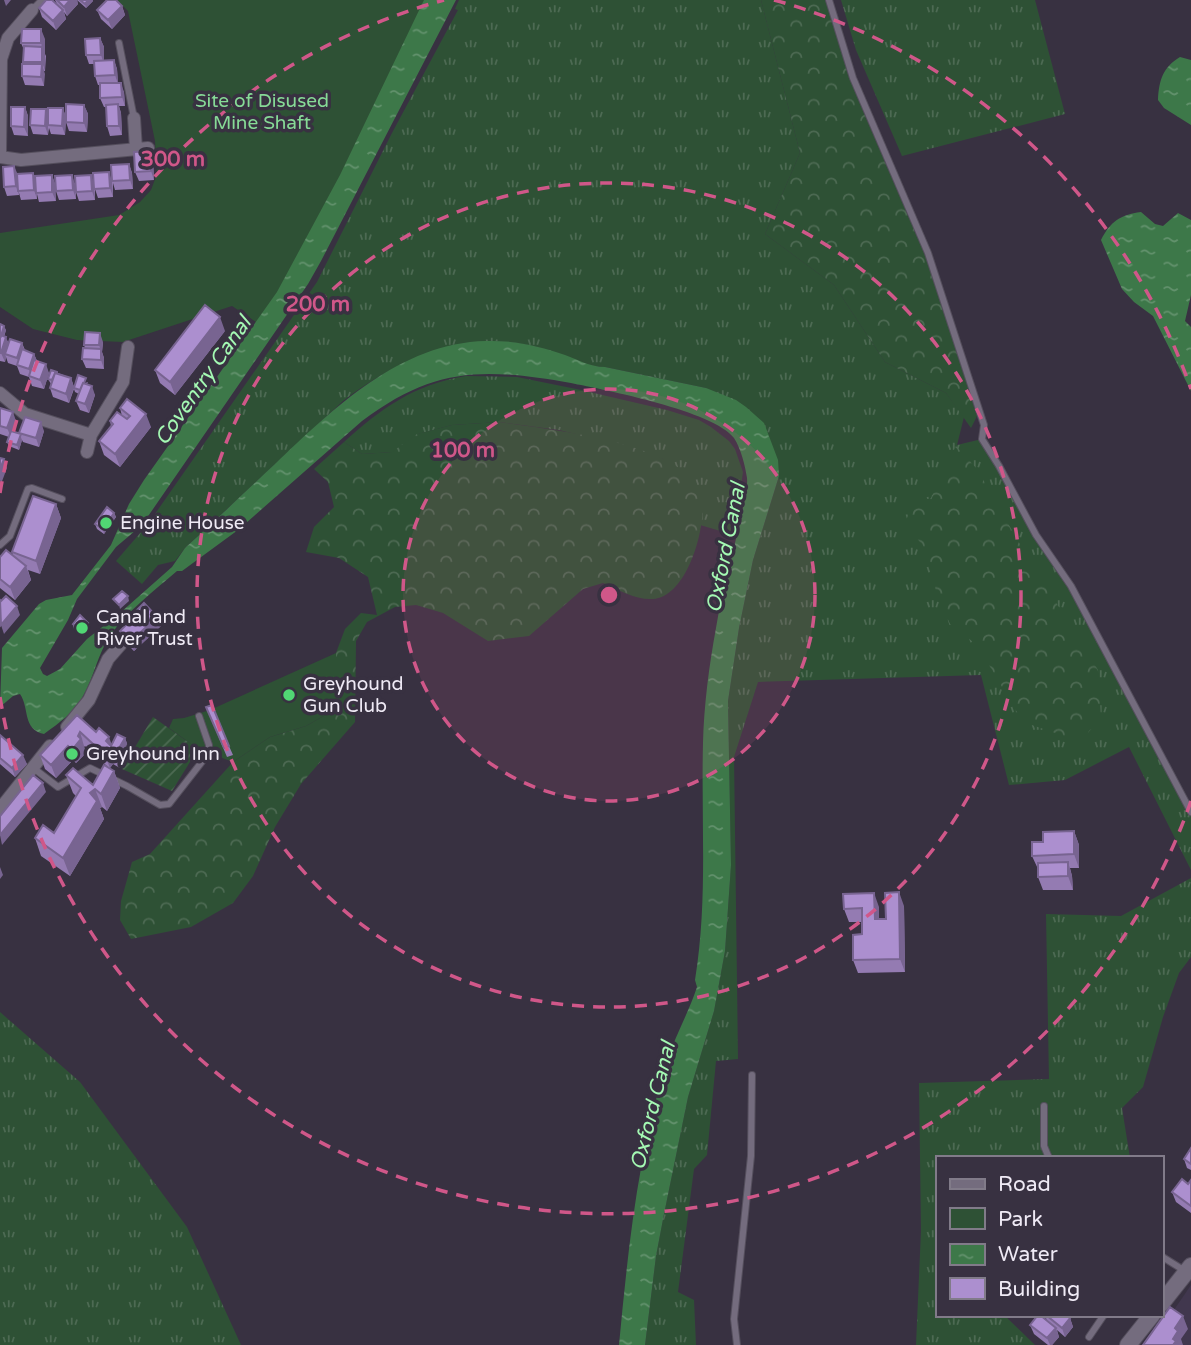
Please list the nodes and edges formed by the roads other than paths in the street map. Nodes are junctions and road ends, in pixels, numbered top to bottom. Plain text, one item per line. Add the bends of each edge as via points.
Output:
1 (42, 0) edge
2 (829, 0) edge
3 (32, 10) joint
4 (4, 34) edge
5 (119, 43) dead end
6 (134, 118) joint
7 (0, 156) edge
8 (128, 347) dead end
9 (0, 393) edge
10 (91, 435) junction
11 (88, 452) dead end
12 (62, 499) dead end
13 (0, 545) edge
14 (122, 643) edge
15 (199, 716) dead end
16 (32, 768) junction
17 (0, 809) edge
18 (1191, 812) edge
19 (752, 1075) dead end
20 (1044, 1105) dead end
21 (1048, 1156) edge
22 (1163, 1257) edge
23 (1187, 1271) edge
24 (1163, 1301) edge
25 (1103, 1317) edge
26 (1150, 1317) edge
27 (1089, 1337) dead end
28 (737, 1345) edge
29 (1128, 1345) edge

1 - 3 lane
2 - 18 lane via 853,78 929,253 984,425 982,439 1036,535 1071,586
3 - 4 street
4 - 7 street
5 - 6 lane
6 - 7 street via 142,149 21,160
8 - 10 street via 122,382
9 - 10 street via 24,414
10 - 11 street
12 - 13 lane via 29,489 10,536
14 - 16 street via 108,659 89,700
15 - 16 lane via 208,754 169,804 160,806 90,768 58,787
16 - 17 street
19 - 28 lane via 751,1156 734,1319
20 - 21 lane
22 - 23 lane
23 - 24 main road
25 - 27 lane
26 - 29 main road

